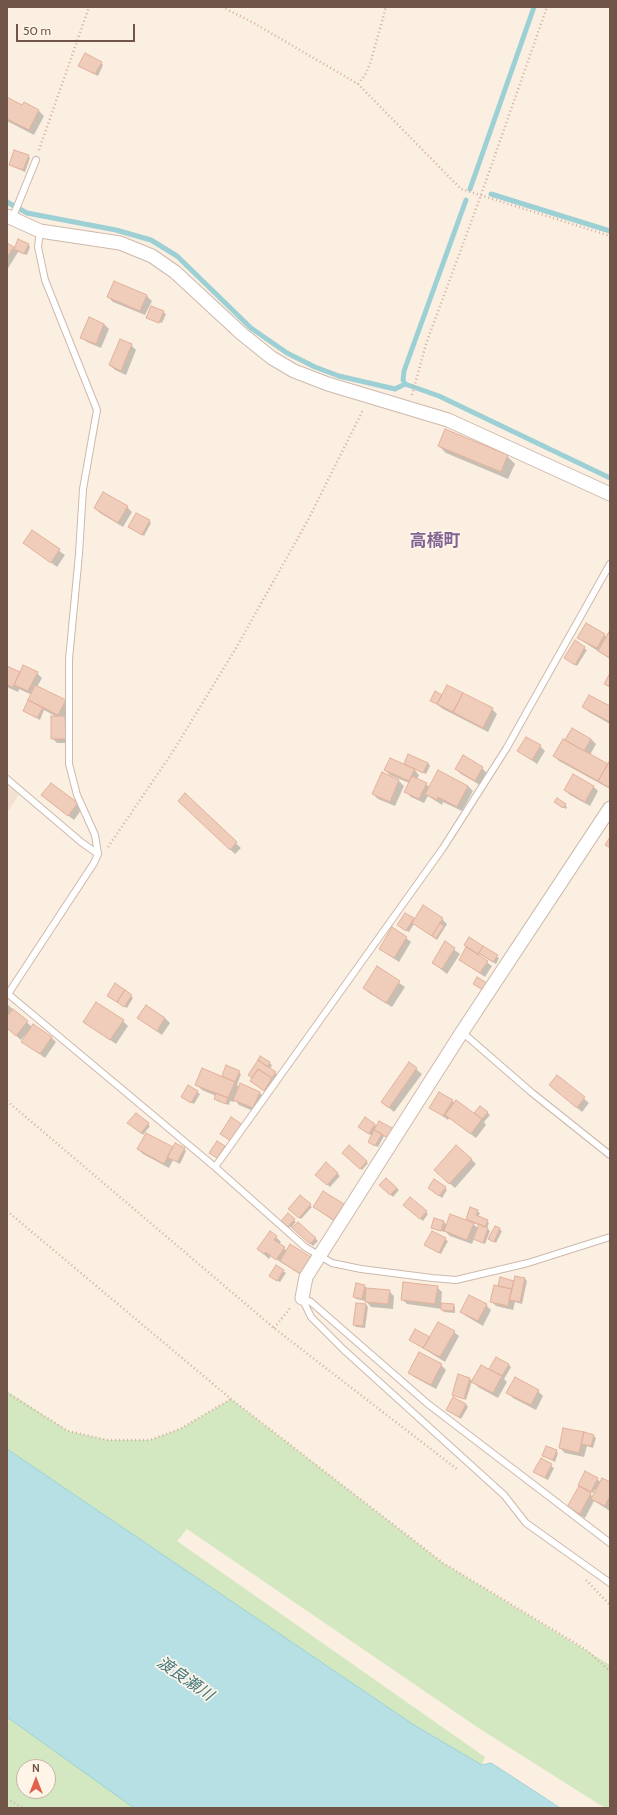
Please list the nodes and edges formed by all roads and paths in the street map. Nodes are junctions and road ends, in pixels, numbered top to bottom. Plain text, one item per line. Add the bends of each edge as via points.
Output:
1 (89, 7) edge
2 (222, 7) edge
3 (386, 7) edge
4 (547, 7) edge
5 (358, 84) junction
6 (36, 160) joint
7 (481, 195) junction
8 (11, 216) edge
9 (40, 231) junction
10 (610, 236) edge
11 (368, 396) junction
12 (408, 407) junction
13 (610, 494) edge
14 (610, 564) edge
15 (7, 779) edge
16 (610, 808) edge
17 (98, 854) junction
18 (7, 994) edge
19 (462, 1032) junction
20 (7, 1101) edge
21 (610, 1155) edge
22 (215, 1168) junction
23 (7, 1211) edge
24 (610, 1237) edge
25 (320, 1256) junction
26 (298, 1301) junction
27 (274, 1328) junction
28 (7, 1393) edge
29 (231, 1399) junction
30 (459, 1471) dead end
31 (610, 1543) edge
32 (585, 1565) junction
33 (610, 1583) edge
34 (610, 1605) edge
35 (610, 1671) edge
36 (7, 1798) edge
37 (23, 1808) edge

1 - 6 path
2 - 5 path
3 - 5 path via 370,64
4 - 7 path
5 - 7 path via 460,189
6 - 8 lane
7 - 10 path
7 - 12 path via 426,344
8 - 9 street
9 - 11 street via 120,243 152,256 176,272 242,334 272,358 294,371
9 - 17 lane via 38,247 45,280 96,410 83,489 69,659 69,725 70,764 77,796 95,835
11 - 12 street
11 - 17 path via 308,520 236,648 172,753 106,850
12 - 13 street via 448,420
14 - 22 lane via 506,749 442,848
15 - 17 lane
16 - 19 street
17 - 18 lane
18 - 22 lane
19 - 21 lane via 531,1092
19 - 25 street
20 - 27 path
22 - 25 lane via 305,1248
23 - 29 path
24 - 25 lane via 528,1263 456,1280 361,1269 332,1263
25 - 26 street via 306,1277
26 - 27 path
26 - 31 lane via 311,1302 428,1404
26 - 32 lane via 344,1350 504,1495 526,1523
27 - 30 path
28 - 29 path via 68,1431 108,1440 150,1440 180,1429
29 - 35 path via 443,1562 585,1649
32 - 33 lane
32 - 34 path via 583,1572 586,1581
36 - 37 path

